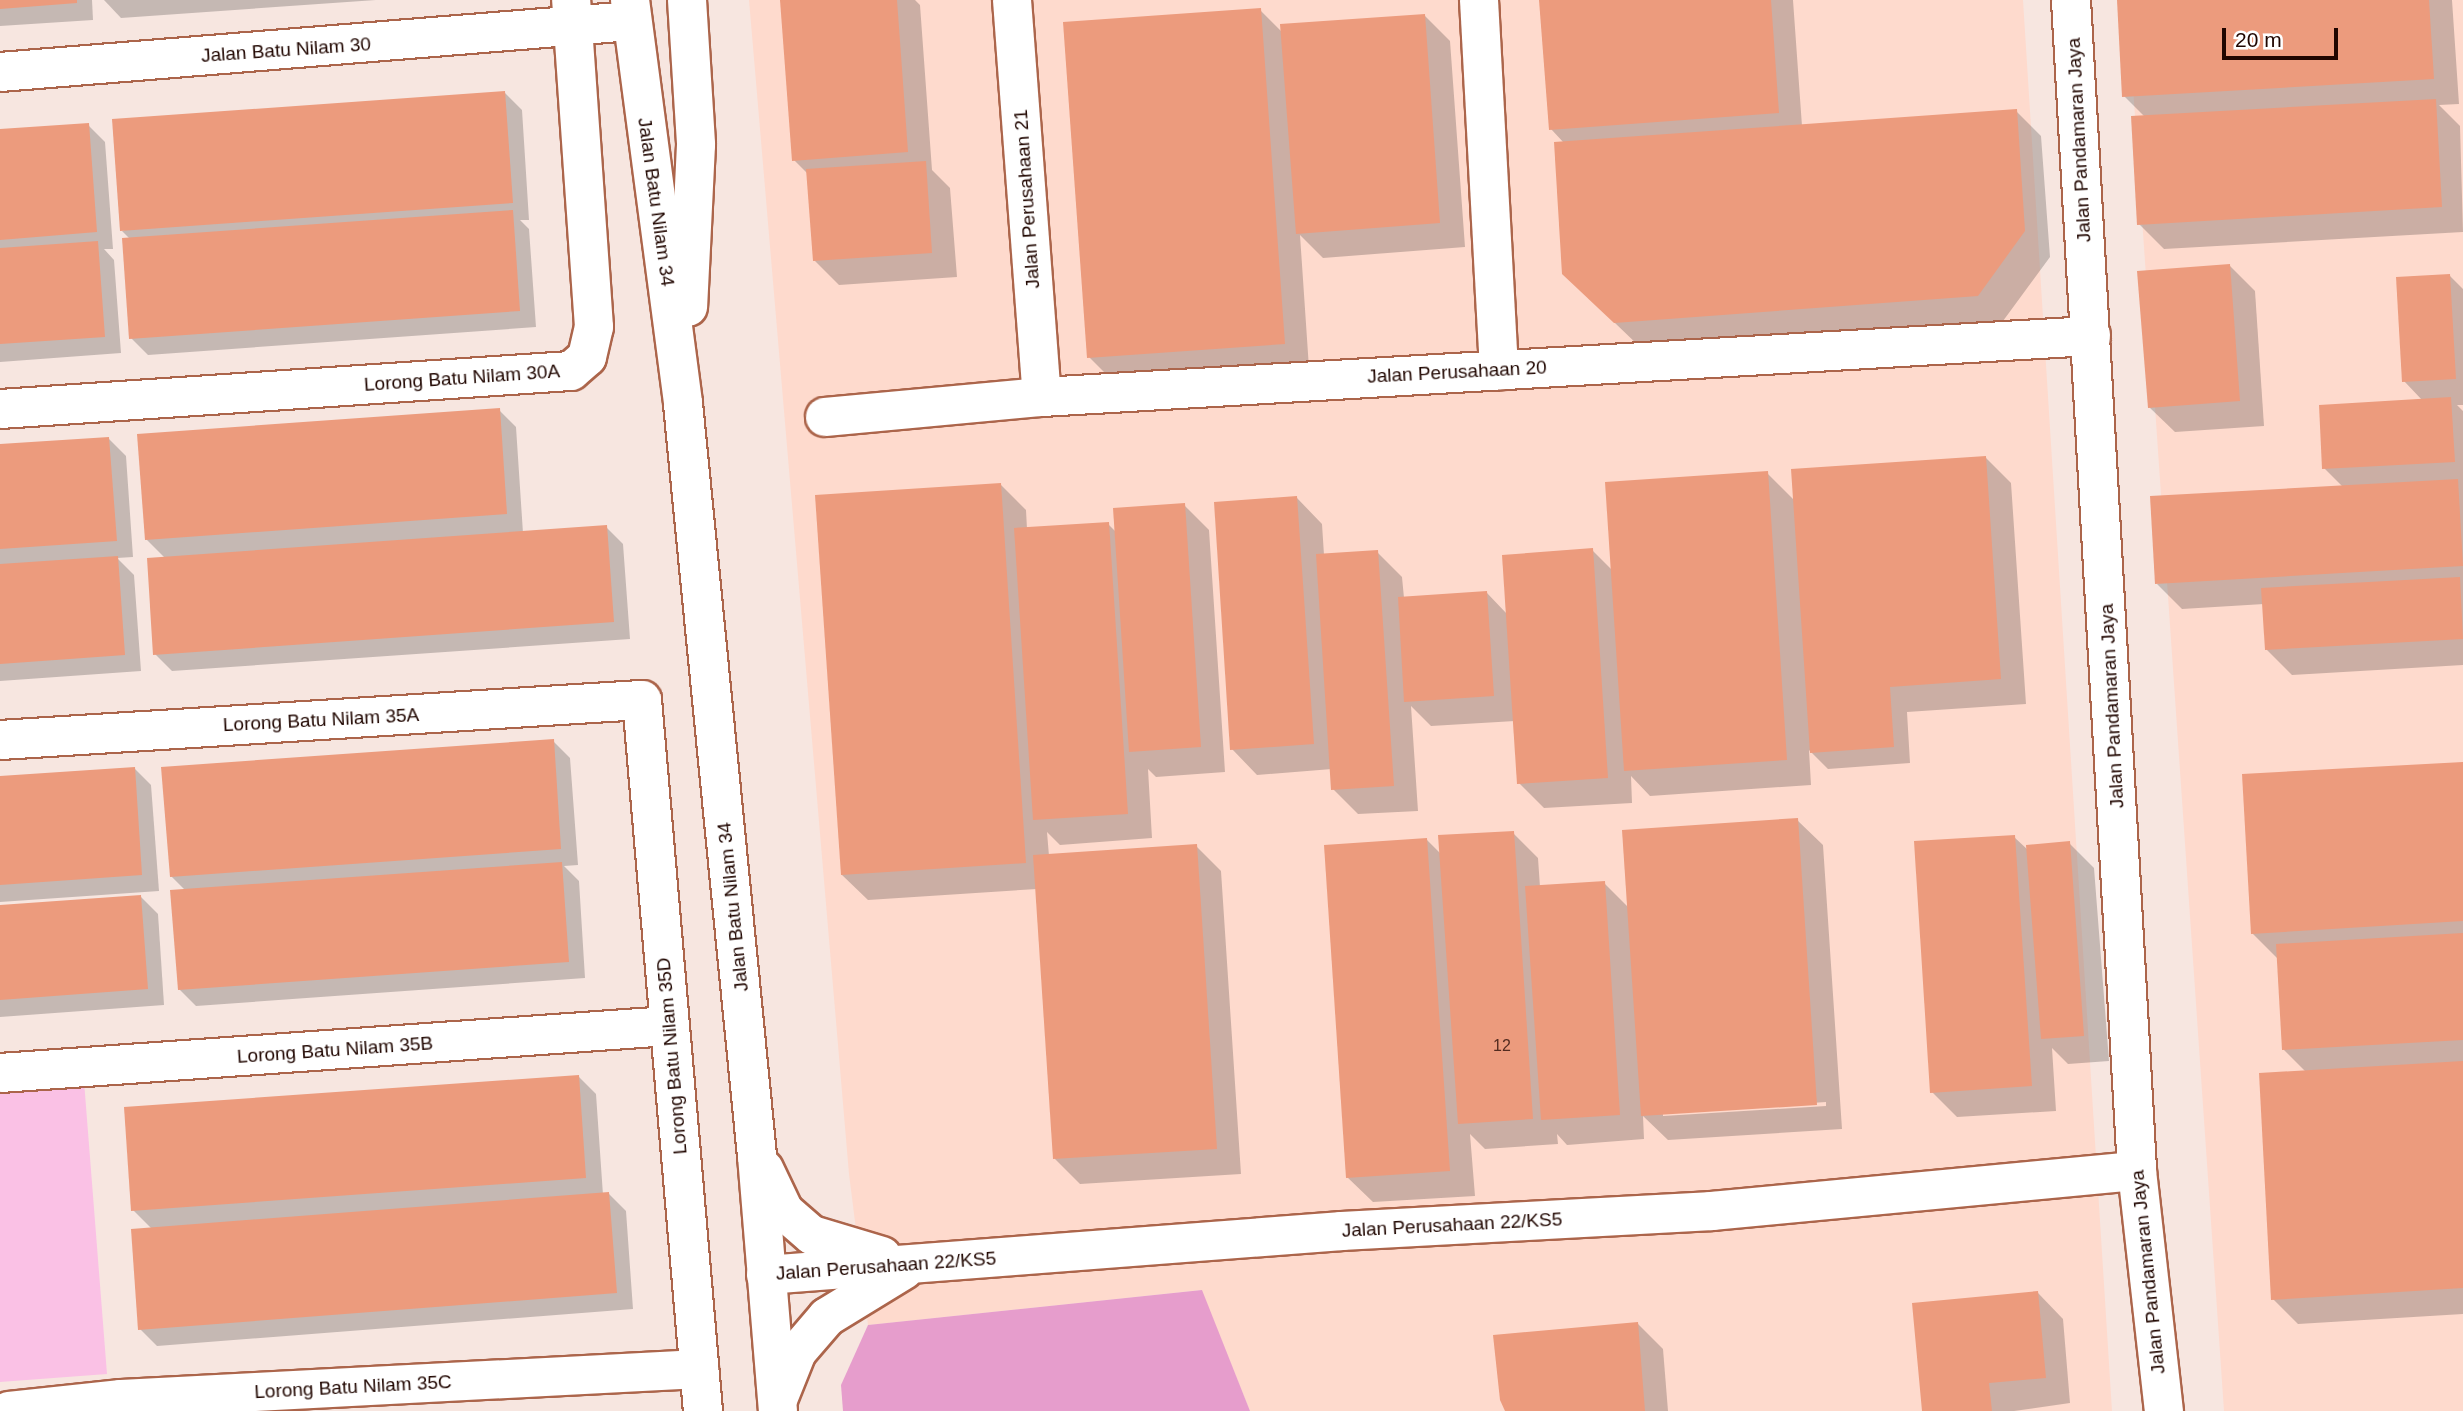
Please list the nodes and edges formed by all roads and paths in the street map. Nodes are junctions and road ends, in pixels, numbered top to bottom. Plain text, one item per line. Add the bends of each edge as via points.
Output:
1 (670, 0) edge
2 (687, 0) edge
3 (1012, 0) edge
4 (1479, 0) edge
5 (2071, 0) edge
6 (631, 11) edge
7 (572, 14) edge
8 (0, 72) edge
9 (696, 145) junction
10 (2091, 336) junction
11 (1499, 370) junction
12 (1042, 397) junction
13 (683, 404) junction
14 (0, 409) edge
15 (825, 417) dead end
16 (642, 700) joint
17 (0, 740) edge
18 (669, 1026) junction
19 (0, 1073) edge
20 (757, 1156) junction
21 (2137, 1171) junction
22 (915, 1264) junction
23 (766, 1275) junction
24 (699, 1369) junction
25 (778, 1407) edge
26 (9, 1411) edge
27 (703, 1411) edge
28 (2164, 1411) edge

1 - 6 street, Jalan Batu Nilam 30 via 666,12 652,21
2 - 9 street, Jalan Batu Nilam 34
3 - 12 street, Jalan Perusahaan 21
4 - 11 street
5 - 10 street, Jalan Pandamaran Jaya
6 - 7 street, Jalan Batu Nilam 30
6 - 9 street via 670,68
6 - 13 street, Jalan Batu Nilam 34
7 - 8 street, Jalan Batu Nilam 30
7 - 14 street, Lorong Batu Nilam 30A via 589,201 594,327 587,357 570,371
9 - 13 street, Jalan Batu Nilam 34
10 - 11 street, Jalan Perusahaan 20
10 - 21 street, Jalan Pandamaran Jaya
11 - 12 street, Jalan Perusahaan 20
12 - 15 street, Jalan Perusahaan 20
13 - 20 street, Jalan Batu Nilam 34
16 - 17 street, Lorong Batu Nilam 35A
16 - 18 street, Lorong Batu Nilam 35D
18 - 19 street, Lorong Batu Nilam 35B
18 - 24 street, Lorong Batu Nilam 35D
20 - 22 street via 784,1211 812,1234 844,1248
20 - 23 street, Jalan Batu Nilam 34
21 - 22 street, Jalan Perusahaan 22/KS5 via 1712,1211 1342,1231
21 - 28 street, Jalan Pandamaran Jaya
22 - 23 street, Jalan Perusahaan 22/KS5
22 - 25 street via 827,1317 797,1352
23 - 25 street, Jalan Batu Nilam 34
24 - 26 street, Lorong Batu Nilam 35C via 134,1398
24 - 27 street, Lorong Batu Nilam 35D

